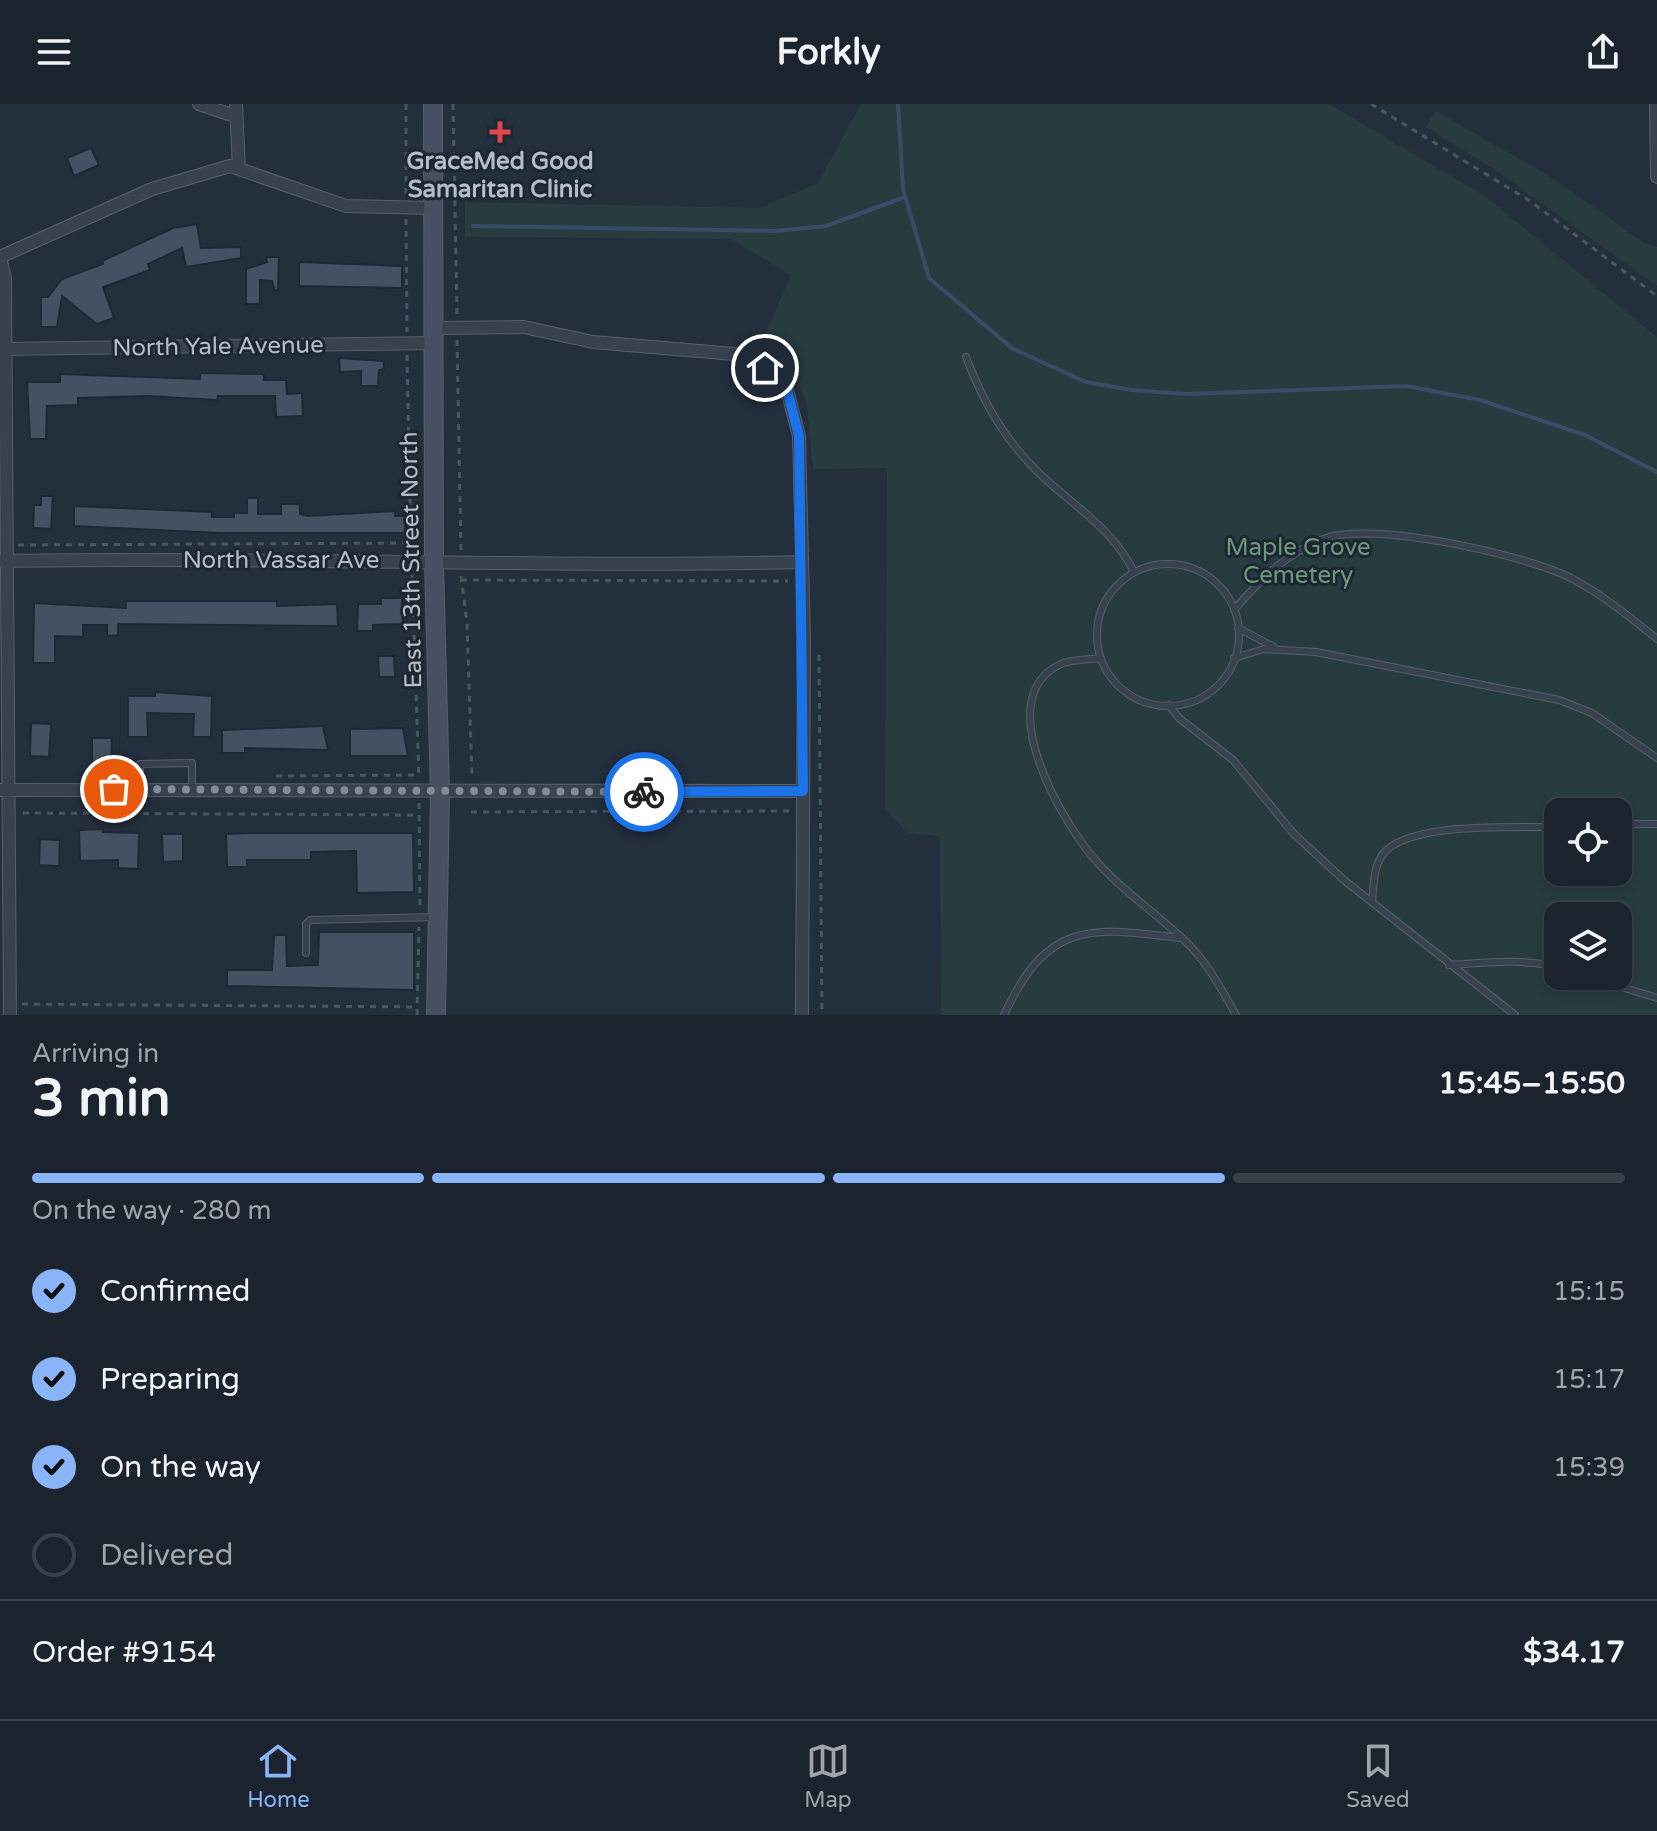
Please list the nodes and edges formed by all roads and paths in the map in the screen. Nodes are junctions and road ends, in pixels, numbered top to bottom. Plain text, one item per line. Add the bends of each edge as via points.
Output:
1 (199, 104) edge
2 (433, 104) edge
3 (453, 104) edge
4 (1371, 104) edge
5 (1656, 104) edge
6 (236, 110) edge
7 (239, 169) junction
8 (1657, 177) edge
9 (433, 208) junction
10 (0, 257) edge
11 (1657, 296) edge
12 (457, 328) junction
13 (433, 335) junction
14 (3, 349) junction
15 (966, 357) dead end
16 (410, 543) dead end
17 (5, 545) junction
18 (3, 561) edge
19 (434, 562) junction
20 (461, 562) junction
21 (802, 562) junction
22 (1134, 572) junction
23 (461, 580) junction
24 (788, 581) dead end
25 (1234, 610) junction
26 (1238, 628) junction
27 (1657, 639) edge
28 (1281, 649) junction
29 (819, 655) dead end
30 (1101, 658) junction
31 (1234, 658) junction
32 (1169, 705) junction
33 (1657, 758) edge
34 (471, 778) dead end
35 (140, 789) junction
36 (192, 789) junction
37 (4, 790) edge
38 (803, 791) junction
39 (440, 793) junction
40 (789, 811) dead end
41 (471, 812) dead end
42 (7, 813) junction
43 (419, 815) dead end
44 (1632, 824) edge
45 (1657, 824) edge
46 (1544, 828) edge
47 (1372, 902) junction
48 (440, 917) junction
49 (1180, 938) junction
50 (306, 953) dead end
51 (1544, 963) edge
52 (1449, 965) junction
53 (1631, 990) edge
54 (1657, 998) edge
55 (10, 1010) edge
56 (427, 1011) edge
57 (802, 1015) edge
58 (822, 1015) edge
59 (1004, 1015) edge
60 (1236, 1015) edge
61 (1515, 1015) edge

1 - 6 street
2 - 9 main road, East 13th Street North
3 - 12 path
4 - 11 path via 1530,201
5 - 8 street
6 - 7 street
7 - 9 street via 346,206
7 - 10 street via 230,166 152,189
9 - 13 main road, East 13th Street North
10 - 14 street via 5,278
12 - 13 street, North Yale Avenue
12 - 20 path
12 - 21 street, North Yale Avenue via 524,327 593,342 746,355 785,382 799,436
13 - 14 street, North Yale Avenue
13 - 19 main road, East 13th Street North
14 - 17 street
15 - 22 lane via 988,410 1013,445 1108,533
16 - 17 path
17 - 18 street
18 - 19 street, North Vassar Ave
18 - 37 street
19 - 20 street, North Vassar Ave
19 - 39 main road, East 13th Street North
20 - 21 street, North Vassar Ave
20 - 23 path
21 - 38 street
22 - 25 lane via 1178,564 1199,571 1218,584
22 - 30 lane via 1102,609 1097,633
23 - 24 path
23 - 34 path
25 - 26 lane
25 - 27 lane via 1262,577 1326,538 1357,532 1408,535 1543,566 1609,600
26 - 28 lane
26 - 31 lane
28 - 31 lane
28 - 33 lane via 1559,700 1592,713
29 - 58 path
30 - 32 lane via 1112,680 1131,696
30 - 49 lane via 1061,664 1045,674 1033,706 1035,748 1047,788 1097,862
31 - 32 lane via 1218,686 1200,699
32 - 47 lane via 1233,760 1294,834
35 - 36 street
35 - 36 lane via 140,764 192,763
35 - 37 street
36 - 39 street
37 - 42 street
38 - 39 street
38 - 57 street
39 - 48 main road, East 13th Street North
40 - 41 path
42 - 43 path
42 - 55 street
44 - 45 lane
46 - 47 lane via 1439,832 1401,840 1376,866
47 - 52 lane
48 - 50 lane via 310,920
48 - 56 main road, East 13th Street North
49 - 59 lane via 1093,932 1069,937 1032,966
49 - 60 lane via 1212,973
51 - 52 lane
52 - 61 lane
53 - 54 lane
55 - 56 path

